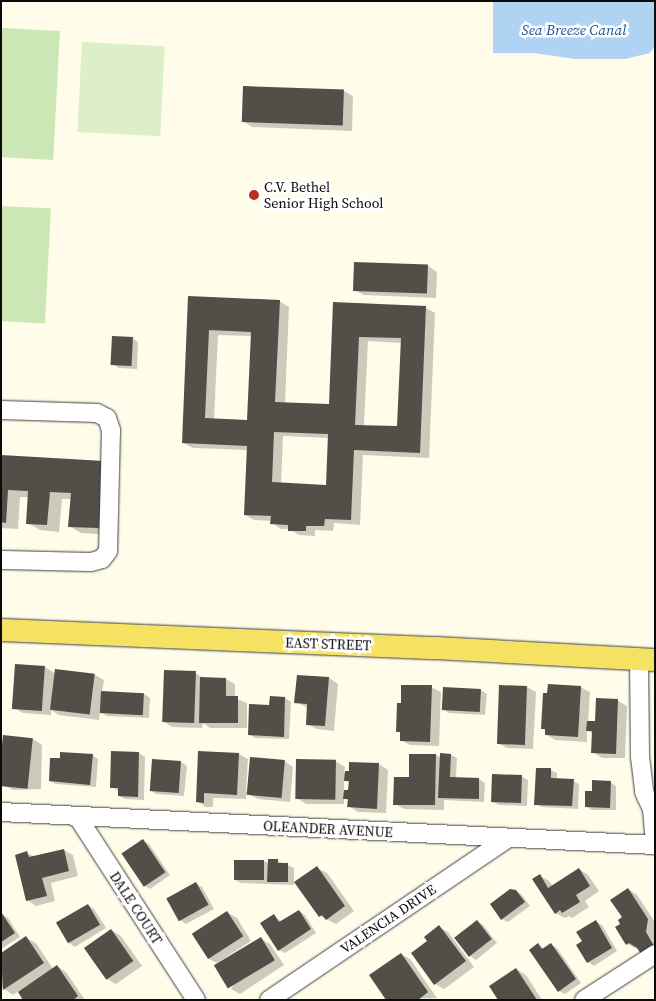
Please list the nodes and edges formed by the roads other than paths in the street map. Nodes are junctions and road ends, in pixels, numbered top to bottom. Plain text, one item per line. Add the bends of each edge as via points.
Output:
1 (1, 410) edge
2 (1, 560) edge
3 (1, 630) edge
4 (647, 660) edge
5 (653, 807) edge
6 (1, 812) edge
7 (77, 816) junction
8 (508, 838) junction
9 (655, 844) edge
10 (655, 954) edge
11 (196, 1000) edge
12 (269, 1000) edge
13 (584, 1000) edge

1 - 2 street via 97,413 107,418 111,430 108,551 102,559 91,562
3 - 4 main road, EAST STREET
4 - 5 street via 641,766 644,792
5 - 9 street
6 - 7 street, OLEANDER AVENUE
7 - 8 street, OLEANDER AVENUE
7 - 11 street, DALE COURT
8 - 9 street, OLEANDER AVENUE
8 - 12 street, VALENCIA DRIVE
10 - 13 street

